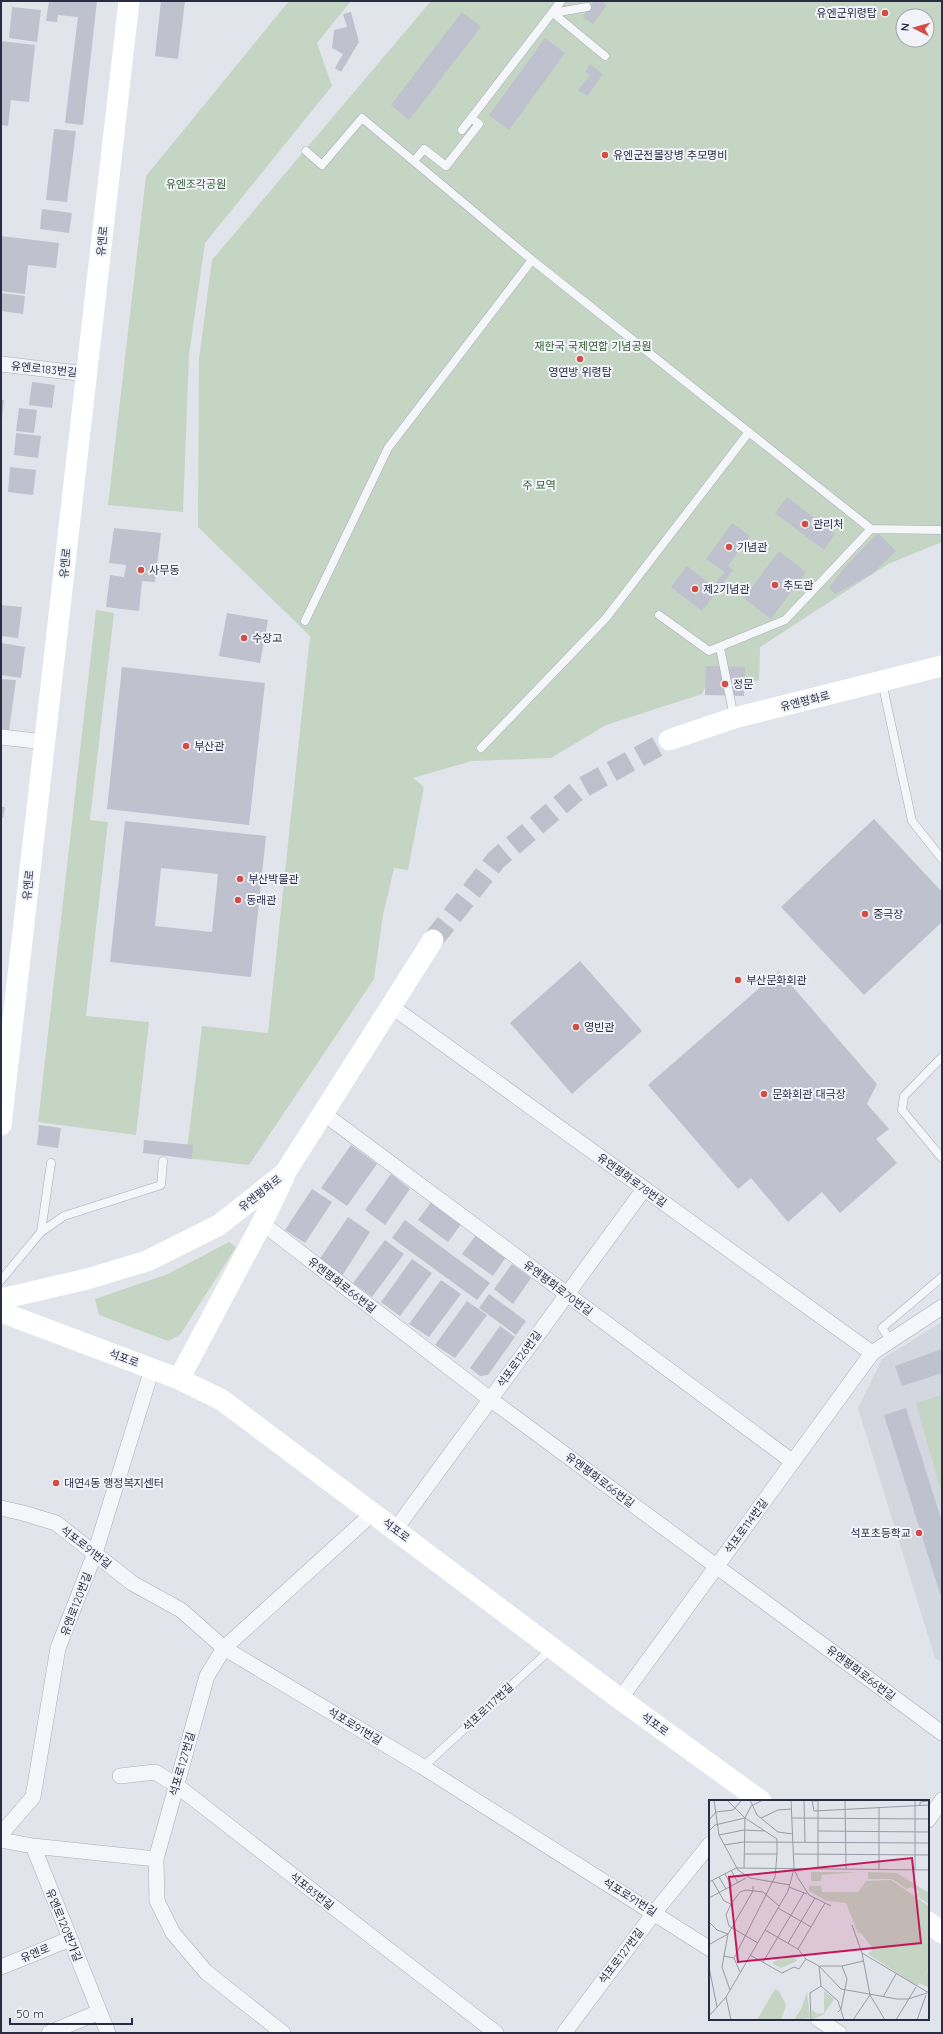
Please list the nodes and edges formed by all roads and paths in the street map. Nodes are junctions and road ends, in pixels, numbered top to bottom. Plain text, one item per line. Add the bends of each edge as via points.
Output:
1 (129, 1) edge
2 (562, 1) edge
3 (587, 7) dead end
4 (553, 13) junction
5 (604, 56) dead end
6 (471, 118) junction
7 (462, 130) dead end
8 (306, 151) dead end
9 (414, 161) junction
10 (532, 260) junction
11 (1, 364) edge
12 (87, 374) junction
13 (749, 432) junction
14 (871, 529) junction
15 (942, 530) edge
16 (659, 615) dead end
17 (305, 621) dead end
18 (720, 648) junction
19 (942, 666) edge
20 (882, 682) junction
21 (734, 718) junction
22 (1, 738) edge
23 (669, 740) tunnel mouth
24 (45, 742) junction
25 (481, 748) dead end
26 (942, 859) edge
27 (433, 940) tunnel mouth
28 (391, 1006) junction
29 (6, 1040) edge
30 (942, 1056) edge
31 (323, 1113) junction
32 (1, 1125) edge
33 (942, 1158) edge
34 (163, 1161) dead end
35 (51, 1163) dead end
36 (285, 1173) junction
37 (644, 1189) junction
38 (262, 1223) junction
39 (41, 1232) junction
40 (942, 1277) edge
41 (1, 1280) edge
42 (566, 1294) junction
43 (1, 1299) edge
44 (942, 1307) edge
45 (1, 1312) edge
46 (891, 1341) junction
47 (872, 1353) junction
48 (152, 1369) junction
49 (179, 1379) junction
50 (490, 1399) junction
51 (794, 1462) junction
52 (1, 1508) edge
53 (373, 1513) junction
54 (395, 1530) junction
55 (95, 1553) junction
56 (717, 1567) junction
57 (224, 1648) junction
58 (553, 1648) junction
59 (620, 1698) junction
60 (942, 1733) edge
61 (423, 1767) junction
62 (120, 1776) dead end
63 (176, 1785) junction
64 (752, 1799) edge
65 (942, 1800) edge
66 (929, 1819) edge
67 (1, 1834) edge
68 (1, 1840) edge
69 (709, 1845) edge
70 (32, 1846) junction
71 (156, 1860) junction
72 (654, 1912) junction
73 (929, 1923) edge
74 (942, 1933) edge
75 (70, 1939) junction
76 (709, 1948) edge
77 (1, 1967) edge
78 (99, 2012) junction
79 (820, 2020) edge
80 (49, 2033) edge
81 (108, 2033) edge
82 (283, 2033) edge
83 (496, 2033) edge
84 (564, 2033) edge
85 (840, 2033) edge

1 - 12 main road, 유엔로
2 - 4 lane
3 - 4 lane
4 - 5 lane
4 - 6 lane
6 - 7 lane
6 - 9 lane via 479,124 446,166 424,149
8 - 9 lane via 322,165 362,118
9 - 10 lane
10 - 13 lane
10 - 17 lane via 388,448
11 - 12 street, 유엔로183번길
12 - 24 main road, 유엔로
13 - 14 lane
13 - 25 lane via 606,618
14 - 15 lane
14 - 18 lane via 785,620
16 - 18 lane via 709,651
18 - 21 lane
19 - 20 main road, 유엔평화로
20 - 21 main road, 유엔평화로
20 - 26 lane via 912,821
21 - 23 main road, 유엔평화로
22 - 24 street
24 - 29 main road, 유엔로
27 - 28 main road, 유엔평화로
28 - 31 main road, 유엔평화로
28 - 37 street, 유엔평화로78번길
29 - 32 main road, 유엔로
30 - 33 lane via 904,1096 902,1110
31 - 36 main road, 유엔평화로
31 - 42 street, 유엔평화로70번길
34 - 39 lane via 161,1185 64,1216
35 - 39 lane
36 - 38 main road
36 - 43 main road, 유엔평화로 via 219,1225 146,1262
37 - 42 street, 석포로126번길
37 - 47 street, 유엔평화로78번길
38 - 49 main road
38 - 50 street, 유엔평화로66번길
39 - 41 lane
40 - 46 lane via 882,1328
42 - 50 street, 석포로126번길
42 - 51 street, 유엔평화로70번길
44 - 46 street
45 - 48 main road, 석포로
46 - 47 street
47 - 51 street, 석포로114번길
48 - 49 main road, 석포로
48 - 55 street, 유엔로120번길
49 - 53 main road, 석포로 via 222,1400
50 - 54 street, 석포로126번길
50 - 56 street, 유엔평화로66번길
51 - 56 street, 석포로114번길
52 - 55 street, 석포로91번길 via 56,1522
53 - 54 main road, 석포로
53 - 57 street, 석포로127번길
54 - 58 main road, 석포로
55 - 57 street, 석포로91번길 via 132,1583 181,1610
55 - 67 street, 유엔로120번길 via 58,1648 33,1797
56 - 59 street, 석포로114번길
56 - 60 street, 유엔평화로66번길
57 - 61 street, 석포로91번길
57 - 63 street, 석포로127번길 via 207,1676
58 - 59 main road, 석포로
58 - 61 lane, 석포로117번길
59 - 64 main road, 석포로
61 - 72 street, 석포로91번길
62 - 63 street, 석포83번길 via 156,1772
63 - 71 street, 석포로127번길
63 - 83 street, 석포83번길
65 - 66 street
68 - 70 street
69 - 72 street, 석포로127번길
70 - 71 street
70 - 75 street, 유엔로120번가길
71 - 82 street, 석포로127번길 via 157,1901 173,1933 206,1972
72 - 76 street, 석포로91번길
72 - 84 street, 석포로127번길
73 - 74 main road
75 - 77 street, 유엔로
75 - 78 street, 유엔로120번가길
78 - 80 street
78 - 81 street, 유엔로120번가길
79 - 85 street

